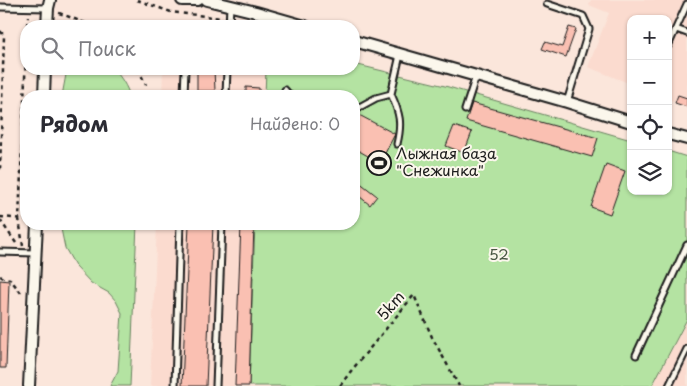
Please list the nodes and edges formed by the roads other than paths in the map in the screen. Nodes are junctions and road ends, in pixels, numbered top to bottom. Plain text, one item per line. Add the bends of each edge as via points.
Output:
1 (182, 0) edge
2 (198, 0) edge
3 (207, 0) edge
4 (49, 4) edge
5 (547, 4) dead end
6 (687, 4) edge
7 (230, 5) junction
8 (0, 7) edge
9 (48, 20) edge
10 (229, 20) edge
11 (284, 20) edge
12 (676, 29) junction
13 (687, 33) edge
14 (672, 38) edge
15 (360, 43) edge
16 (400, 55) junction
17 (45, 75) edge
18 (185, 75) edge
19 (227, 75) edge
20 (476, 76) junction
21 (44, 90) edge
22 (184, 90) edge
23 (226, 90) edge
24 (391, 94) junction
25 (567, 102) junction
26 (360, 107) edge
27 (465, 110) dead end
28 (627, 121) edge
29 (672, 135) edge
30 (687, 140) edge
31 (397, 144) dead end
32 (37, 230) edge
33 (180, 230) edge
34 (222, 230) edge
35 (687, 245) edge
36 (0, 252) edge
37 (35, 253) junction
38 (687, 349) edge
39 (636, 356) dead end
40 (29, 386) edge
41 (174, 386) edge
42 (216, 386) edge
43 (669, 386) edge

1 - 2 street
3 - 7 street
4 - 8 lane
4 - 9 street
5 - 25 lane via 584,16 589,29
6 - 12 lane
7 - 10 lane
7 - 11 street
12 - 13 lane
12 - 14 lane
15 - 16 street
16 - 20 street
16 - 24 lane
17 - 21 street
18 - 22 lane
19 - 23 lane
20 - 25 street
20 - 27 lane
24 - 26 lane
24 - 31 lane via 399,111
25 - 28 street
29 - 30 street
32 - 37 street
33 - 41 lane
34 - 42 lane
35 - 39 lane
36 - 37 lane
37 - 40 street
38 - 43 lane

